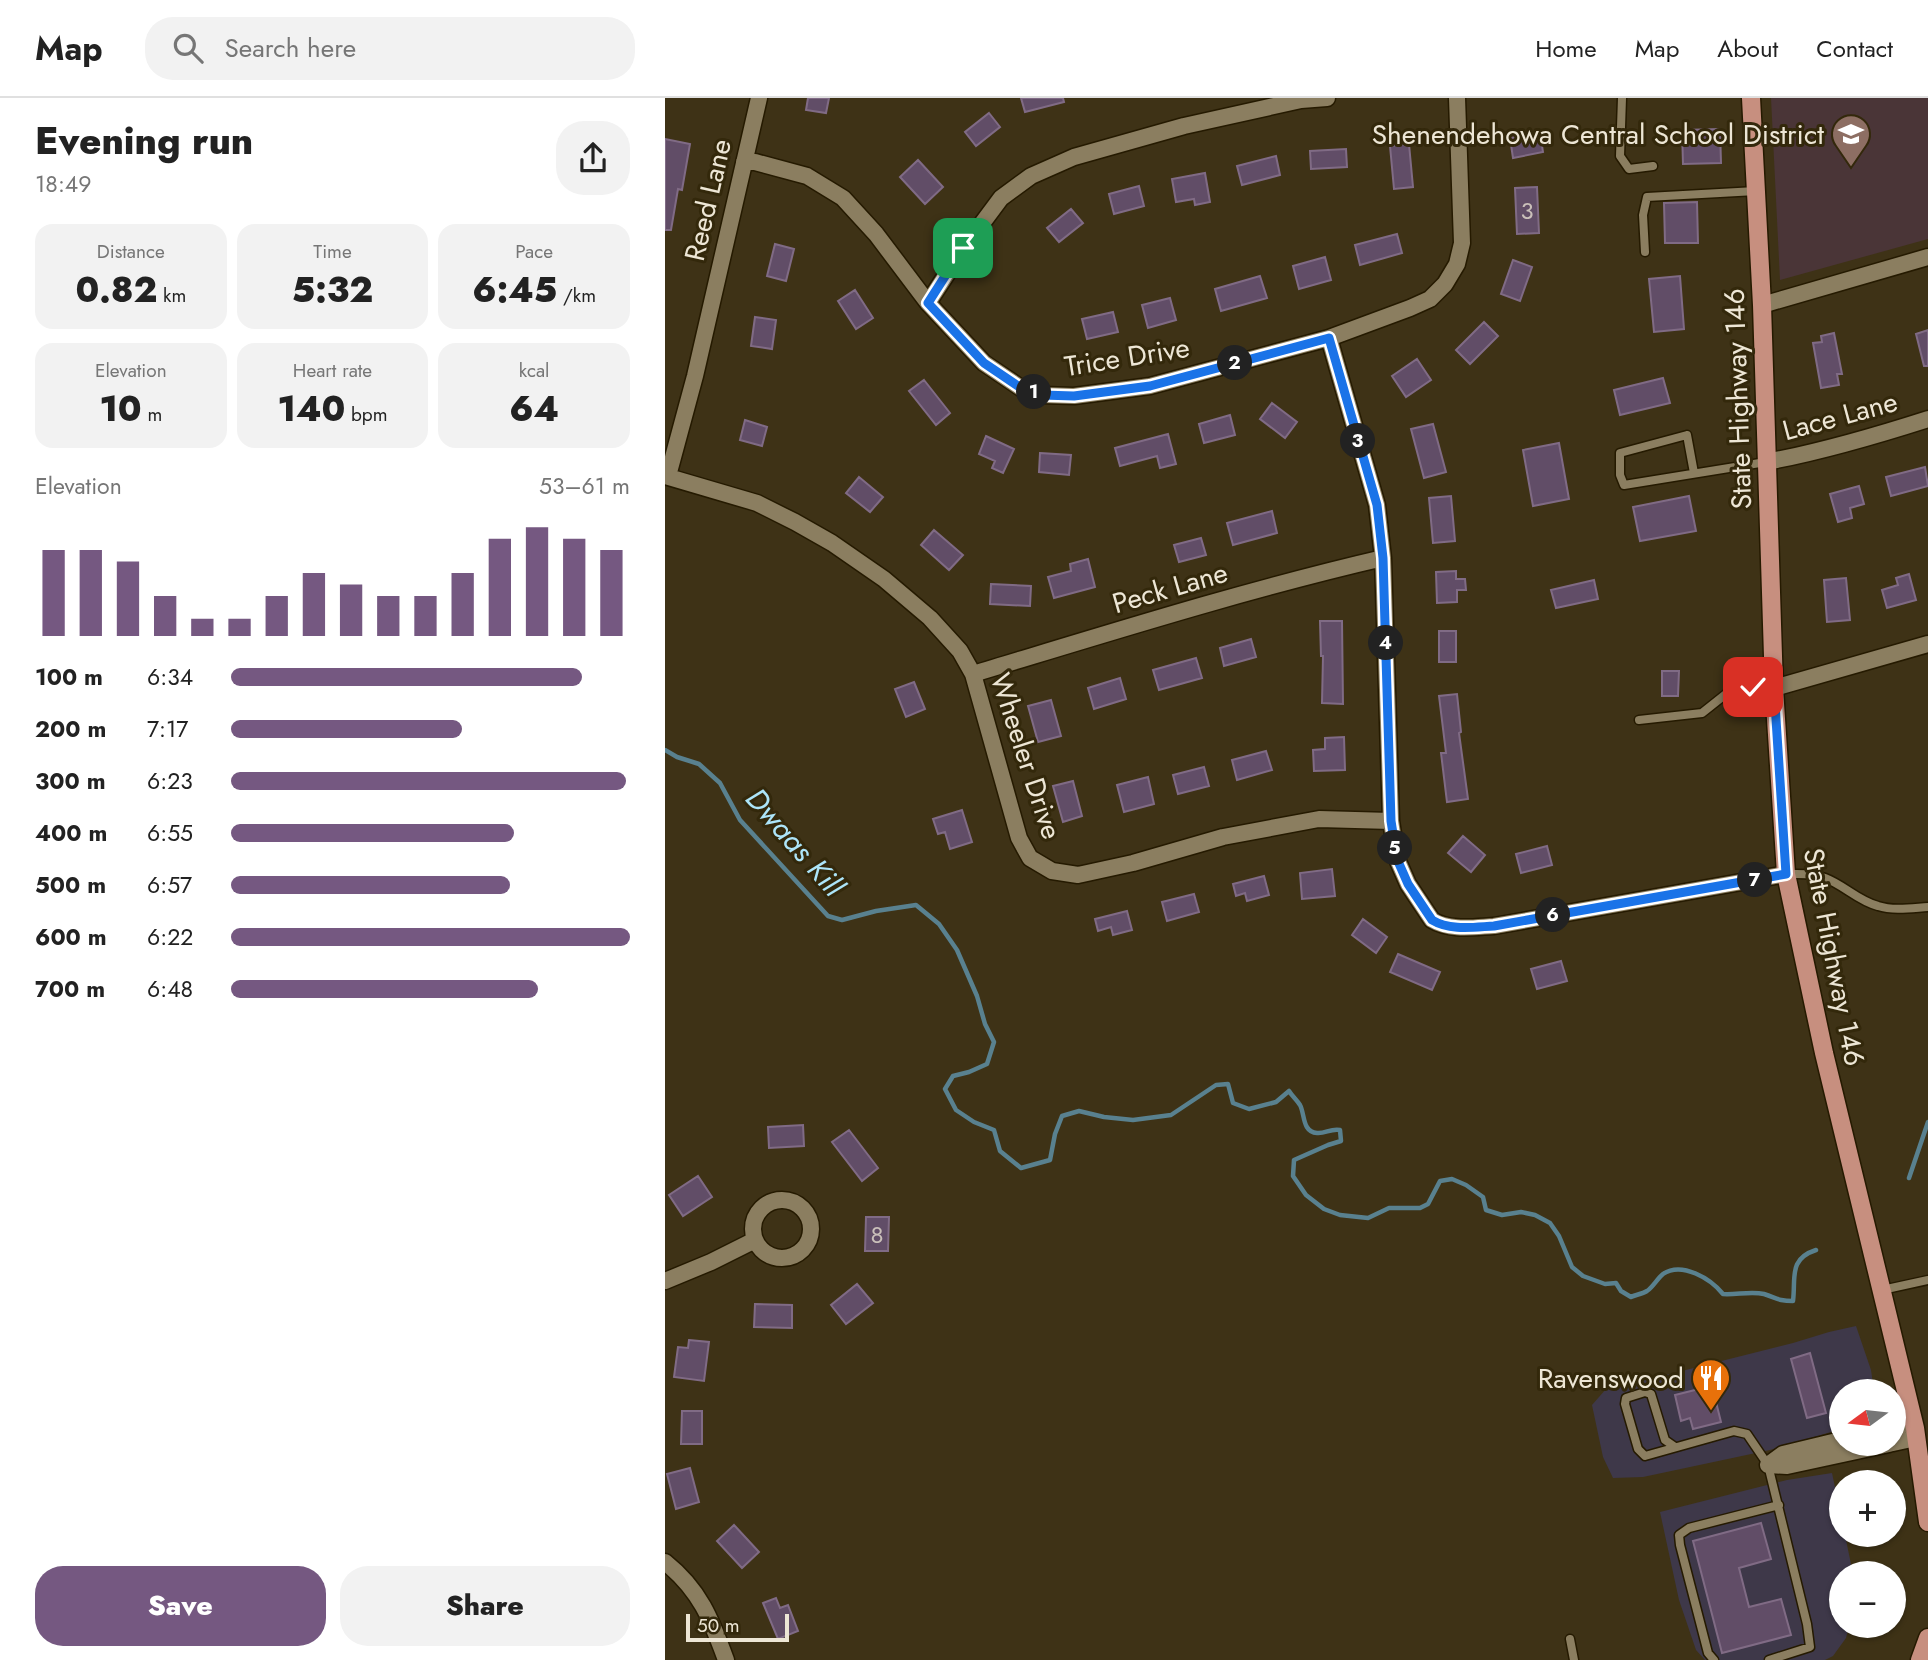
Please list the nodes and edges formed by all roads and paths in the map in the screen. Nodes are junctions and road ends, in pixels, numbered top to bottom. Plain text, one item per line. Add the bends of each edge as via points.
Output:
1 (759, 98) edge
2 (1327, 98) edge
3 (1457, 98) edge
4 (1622, 98) edge
5 (1751, 98) edge
6 (744, 162) junction
7 (1653, 166) dead end
8 (1756, 191) junction
9 (1645, 252) dead end
10 (1928, 257) edge
11 (928, 303) junction
12 (1762, 305) junction
13 (1329, 338) junction
14 (1928, 419) edge
15 (1766, 462) junction
16 (1694, 473) junction
17 (666, 476) edge
18 (1383, 558) junction
19 (1928, 644) edge
20 (973, 674) junction
21 (1774, 688) junction
22 (1639, 720) dead end
23 (1391, 821) junction
24 (1786, 874) junction
25 (1928, 908) edge
26 (755, 1240) dead end
27 (1928, 1280) edge
28 (665, 1281) edge
29 (1882, 1290) junction
30 (1920, 1429) edge
31 (1829, 1443) edge
32 (1675, 1447) junction
33 (1832, 1456) edge
34 (1768, 1465) junction
35 (1780, 1506) junction
36 (1928, 1522) edge
37 (665, 1562) edge
38 (1928, 1638) edge
39 (1570, 1639) dead end
40 (726, 1660) edge
41 (1574, 1660) edge
42 (1714, 1660) edge
43 (1769, 1660) edge
44 (1920, 1660) edge

1 - 6 street, Reed Lane
2 - 11 street via 1184,126 1074,157 1031,176 1001,198
3 - 13 street, Trice Drive via 1462,243 1457,264 1430,299
4 - 7 lane via 1621,156 1629,169
5 - 8 main road, State Highway 146
6 - 11 street, Trice Drive via 807,177 843,198
6 - 17 street, Reed Lane via 695,376
8 - 9 lane via 1647,197
8 - 12 main road, State Highway 146
10 - 12 street
11 - 13 street, Trice Drive via 984,363 1021,388 1042,395 1074,396 1150,386
12 - 15 main road, State Highway 146
13 - 18 street via 1377,505
14 - 15 street, Lace Lane
15 - 16 lane
15 - 21 main road, State Highway 146
16 - 16 lane via 1625,485 1620,453 1687,435
17 - 20 street, Wheeler Drive via 757,503 832,543 930,618
18 - 20 street, Peck Lane via 1207,604
18 - 23 street
19 - 21 street
20 - 23 street, Wheeler Drive via 1019,838 1030,858 1052,872 1078,875 1223,837 1319,819
21 - 22 lane via 1741,687 1702,713
21 - 24 main road, State Highway 146
23 - 24 street via 1397,859 1408,884 1432,920 1453,927 1494,926
24 - 25 lane via 1827,878 1878,906
24 - 29 main road, State Highway 146
26 - 28 street
27 - 29 lane
29 - 30 main road, State Highway 146
30 - 36 main road, State Highway 146
31 - 34 street via 1783,1454
32 - 32 lane via 1665,1440 1651,1394 1626,1398 1638,1449 1645,1456
32 - 34 lane via 1734,1431 1747,1434
33 - 34 street via 1787,1466
34 - 35 lane
35 - 42 lane via 1689,1528 1679,1535 1708,1653
35 - 43 lane via 1810,1647
37 - 40 street via 699,1597
38 - 44 main road
39 - 41 lane

